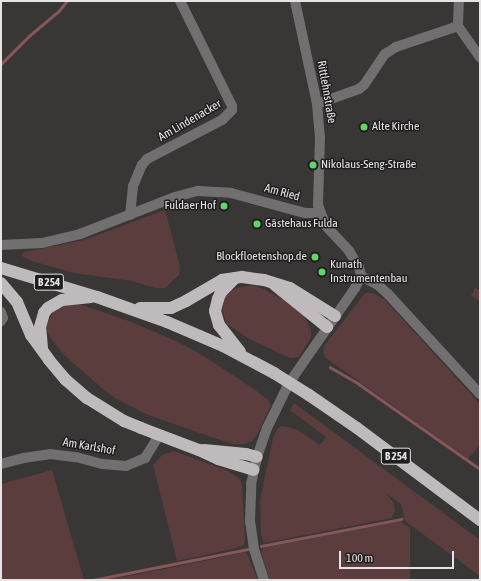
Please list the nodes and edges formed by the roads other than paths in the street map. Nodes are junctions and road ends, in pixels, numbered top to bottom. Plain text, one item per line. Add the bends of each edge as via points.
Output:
1 (180, 1) edge
2 (295, 1) edge
3 (459, 1) edge
4 (458, 26) junction
5 (480, 58) edge
6 (317, 104) junction
7 (320, 213) junction
8 (130, 215) junction
9 (1, 245) edge
10 (1, 268) edge
11 (360, 276) junction
12 (235, 278) junction
13 (1, 283) edge
14 (274, 284) junction
15 (97, 297) junction
16 (132, 308) junction
17 (335, 316) junction
18 (327, 327) junction
19 (42, 349) junction
20 (243, 356) junction
21 (480, 394) edge
22 (159, 436) junction
23 (199, 450) junction
24 (257, 457) junction
25 (1, 464) edge
26 (253, 470) junction
27 (480, 520) edge
28 (264, 580) edge

1 - 8 street, Am Lindenacker via 232,110 222,120 147,159 133,186
2 - 6 street, Rittlehnstraße
3 - 4 street
4 - 5 street
4 - 6 street via 396,47 385,54 359,89
6 - 7 street, Rittlehnstraße via 320,149 317,195
7 - 8 street, Am Ried via 305,213 231,193 198,192 175,197
7 - 11 street via 326,226 349,251 359,267
8 - 9 street, Am Ried via 59,240 25,245
10 - 15 highway, B 254
11 - 17 street via 355,288
11 - 21 street via 374,282 388,294
12 - 14 highway via 253,278
12 - 16 highway via 222,280 171,308
12 - 20 highway via 221,292 215,311 219,325
13 - 19 highway via 17,302 31,335
14 - 17 highway via 290,288
14 - 18 highway
15 - 16 highway, B 254
15 - 19 highway via 62,300 48,308 40,327
16 - 20 highway, B 254 via 203,336
17 - 18 street
18 - 24 street via 281,397
19 - 22 highway via 56,370 87,398 124,421
20 - 27 highway, B 254, bridge via 309,395 357,428
22 - 23 highway
22 - 25 street, Am Karlshof via 145,458 126,466 50,454 29,456
23 - 24 highway via 219,450
23 - 26 highway
24 - 26 street
26 - 28 street via 249,502 250,522 254,549

